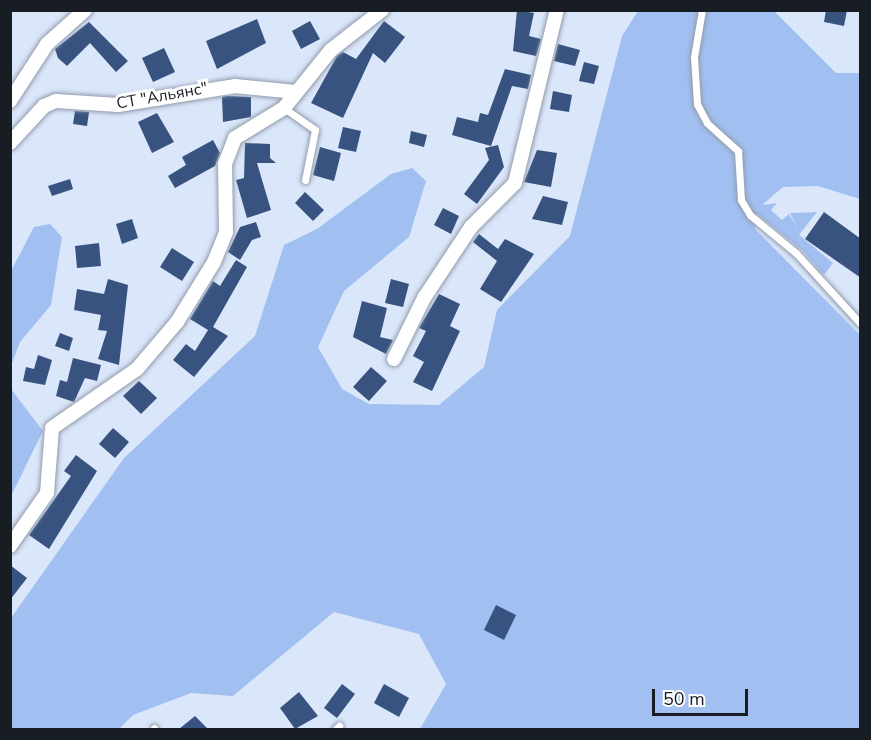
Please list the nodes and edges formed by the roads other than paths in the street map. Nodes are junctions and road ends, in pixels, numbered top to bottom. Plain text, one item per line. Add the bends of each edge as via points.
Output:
1 (85, 10) edge
2 (382, 10) edge
3 (557, 10) edge
4 (702, 10) edge
5 (296, 92) junction
6 (10, 101) edge
7 (284, 108) junction
8 (10, 143) edge
9 (305, 180) dead end
10 (861, 322) edge
11 (394, 359) dead end
12 (10, 546) edge

1 - 6 street via 47,44
2 - 5 street via 331,50
3 - 11 street via 515,183 471,227 424,298
4 - 10 lane via 694,57 697,104 707,123 738,151 741,200 750,215 796,253
5 - 7 street
5 - 8 street, СТ "Альянс" via 235,86 118,105 56,101 44,106
7 - 9 lane via 315,130
7 - 12 street via 244,129 229,147 223,245 177,322 137,369 52,428 47,493

